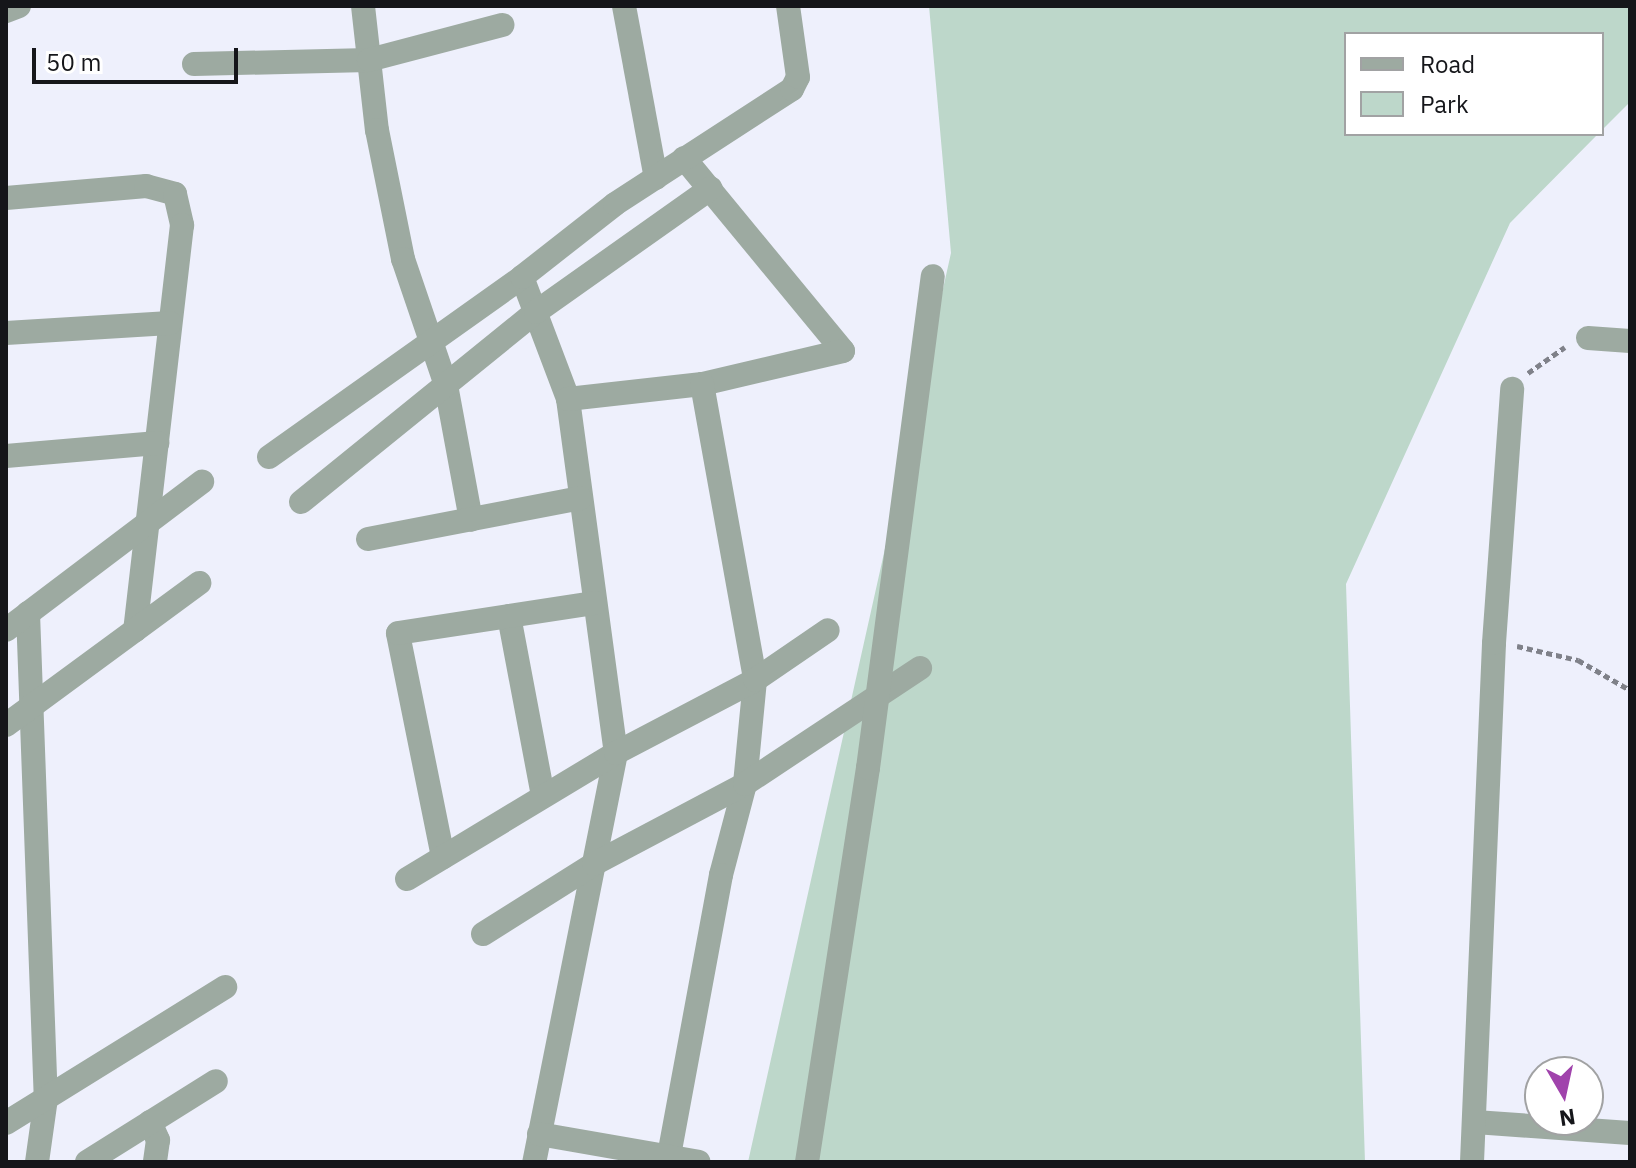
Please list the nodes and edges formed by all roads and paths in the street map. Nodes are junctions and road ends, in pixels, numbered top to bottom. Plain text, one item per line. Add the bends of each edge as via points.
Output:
1 (19, 6) edge
2 (363, 6) edge
3 (624, 6) edge
4 (788, 6) edge
5 (6, 11) edge
6 (502, 25) dead end
7 (369, 60) junction
8 (194, 64) dead end
9 (684, 158) junction
10 (656, 178) junction
11 (711, 188) junction
12 (6, 198) edge
13 (933, 276) dead end
14 (522, 277) junction
15 (536, 312) junction
16 (170, 323) junction
17 (6, 333) edge
18 (1588, 338) joint
19 (1630, 341) edge
20 (429, 344) junction
21 (702, 384) junction
22 (446, 385) junction
23 (1512, 389) joint
24 (568, 399) junction
25 (157, 443) junction
26 (6, 456) edge
27 (269, 457) dead end
28 (202, 482) dead end
29 (580, 498) junction
30 (301, 502) dead end
31 (471, 520) junction
32 (148, 523) junction
33 (368, 539) dead end
34 (199, 583) dead end
35 (595, 603) junction
36 (28, 613) junction
37 (509, 616) junction
38 (6, 630) edge
39 (135, 630) junction
40 (828, 630) dead end
41 (1494, 643) junction
42 (920, 668) dead end
43 (755, 680) junction
44 (1630, 690) edge
45 (878, 696) junction
46 (32, 706) junction
47 (6, 725) edge
48 (616, 753) junction
49 (745, 784) junction
50 (543, 796) junction
51 (443, 857) junction
52 (594, 864) junction
53 (407, 879) dead end
54 (483, 934) dead end
55 (225, 987) dead end
56 (216, 1081) dead end
57 (46, 1098) junction
58 (150, 1122) junction
59 (1475, 1122) junction
60 (6, 1123) edge
61 (1630, 1133) edge
62 (539, 1134) junction
63 (668, 1158) edge
64 (37, 1162) edge
65 (87, 1162) edge
66 (155, 1162) edge
67 (534, 1162) edge
68 (699, 1162) edge
69 (807, 1162) edge
70 (1472, 1162) edge

1 - 5 street
2 - 7 street
3 - 10 street
4 - 9 street via 798,77 792,89
6 - 7 street
7 - 8 street
7 - 20 street via 403,259
9 - 10 street
9 - 11 street
10 - 14 street
11 - 15 street
11 - 21 street via 843,351
12 - 16 street via 146,186 175,194 182,225
13 - 45 street
14 - 15 street
14 - 20 street
15 - 22 street
15 - 24 street
16 - 17 street
16 - 25 street
18 - 19 street
18 - 23 path via 1552,354
20 - 22 street
20 - 27 street
21 - 24 street
21 - 43 street
22 - 30 street
22 - 31 street
23 - 41 street
24 - 29 street
25 - 26 street
25 - 32 street
28 - 32 street
29 - 31 street
29 - 35 street
31 - 33 street
32 - 36 street
32 - 39 street
34 - 39 street
35 - 37 street
35 - 48 street
36 - 38 street
36 - 46 street
37 - 50 street
37 - 51 street via 398,633
39 - 46 street
40 - 43 street
41 - 44 path via 1578,660
41 - 59 street
42 - 45 street
43 - 48 street
43 - 49 street
45 - 49 street
45 - 69 street
46 - 47 street
46 - 57 street
48 - 50 street
48 - 52 street
49 - 52 street
49 - 63 street via 721,875
50 - 51 street
51 - 53 street
52 - 54 street
52 - 62 street
55 - 57 street
56 - 58 street
57 - 60 street
57 - 64 street
58 - 65 street
58 - 66 street via 158,1140
59 - 61 street
59 - 70 street
62 - 63 street
62 - 67 street
63 - 68 street

